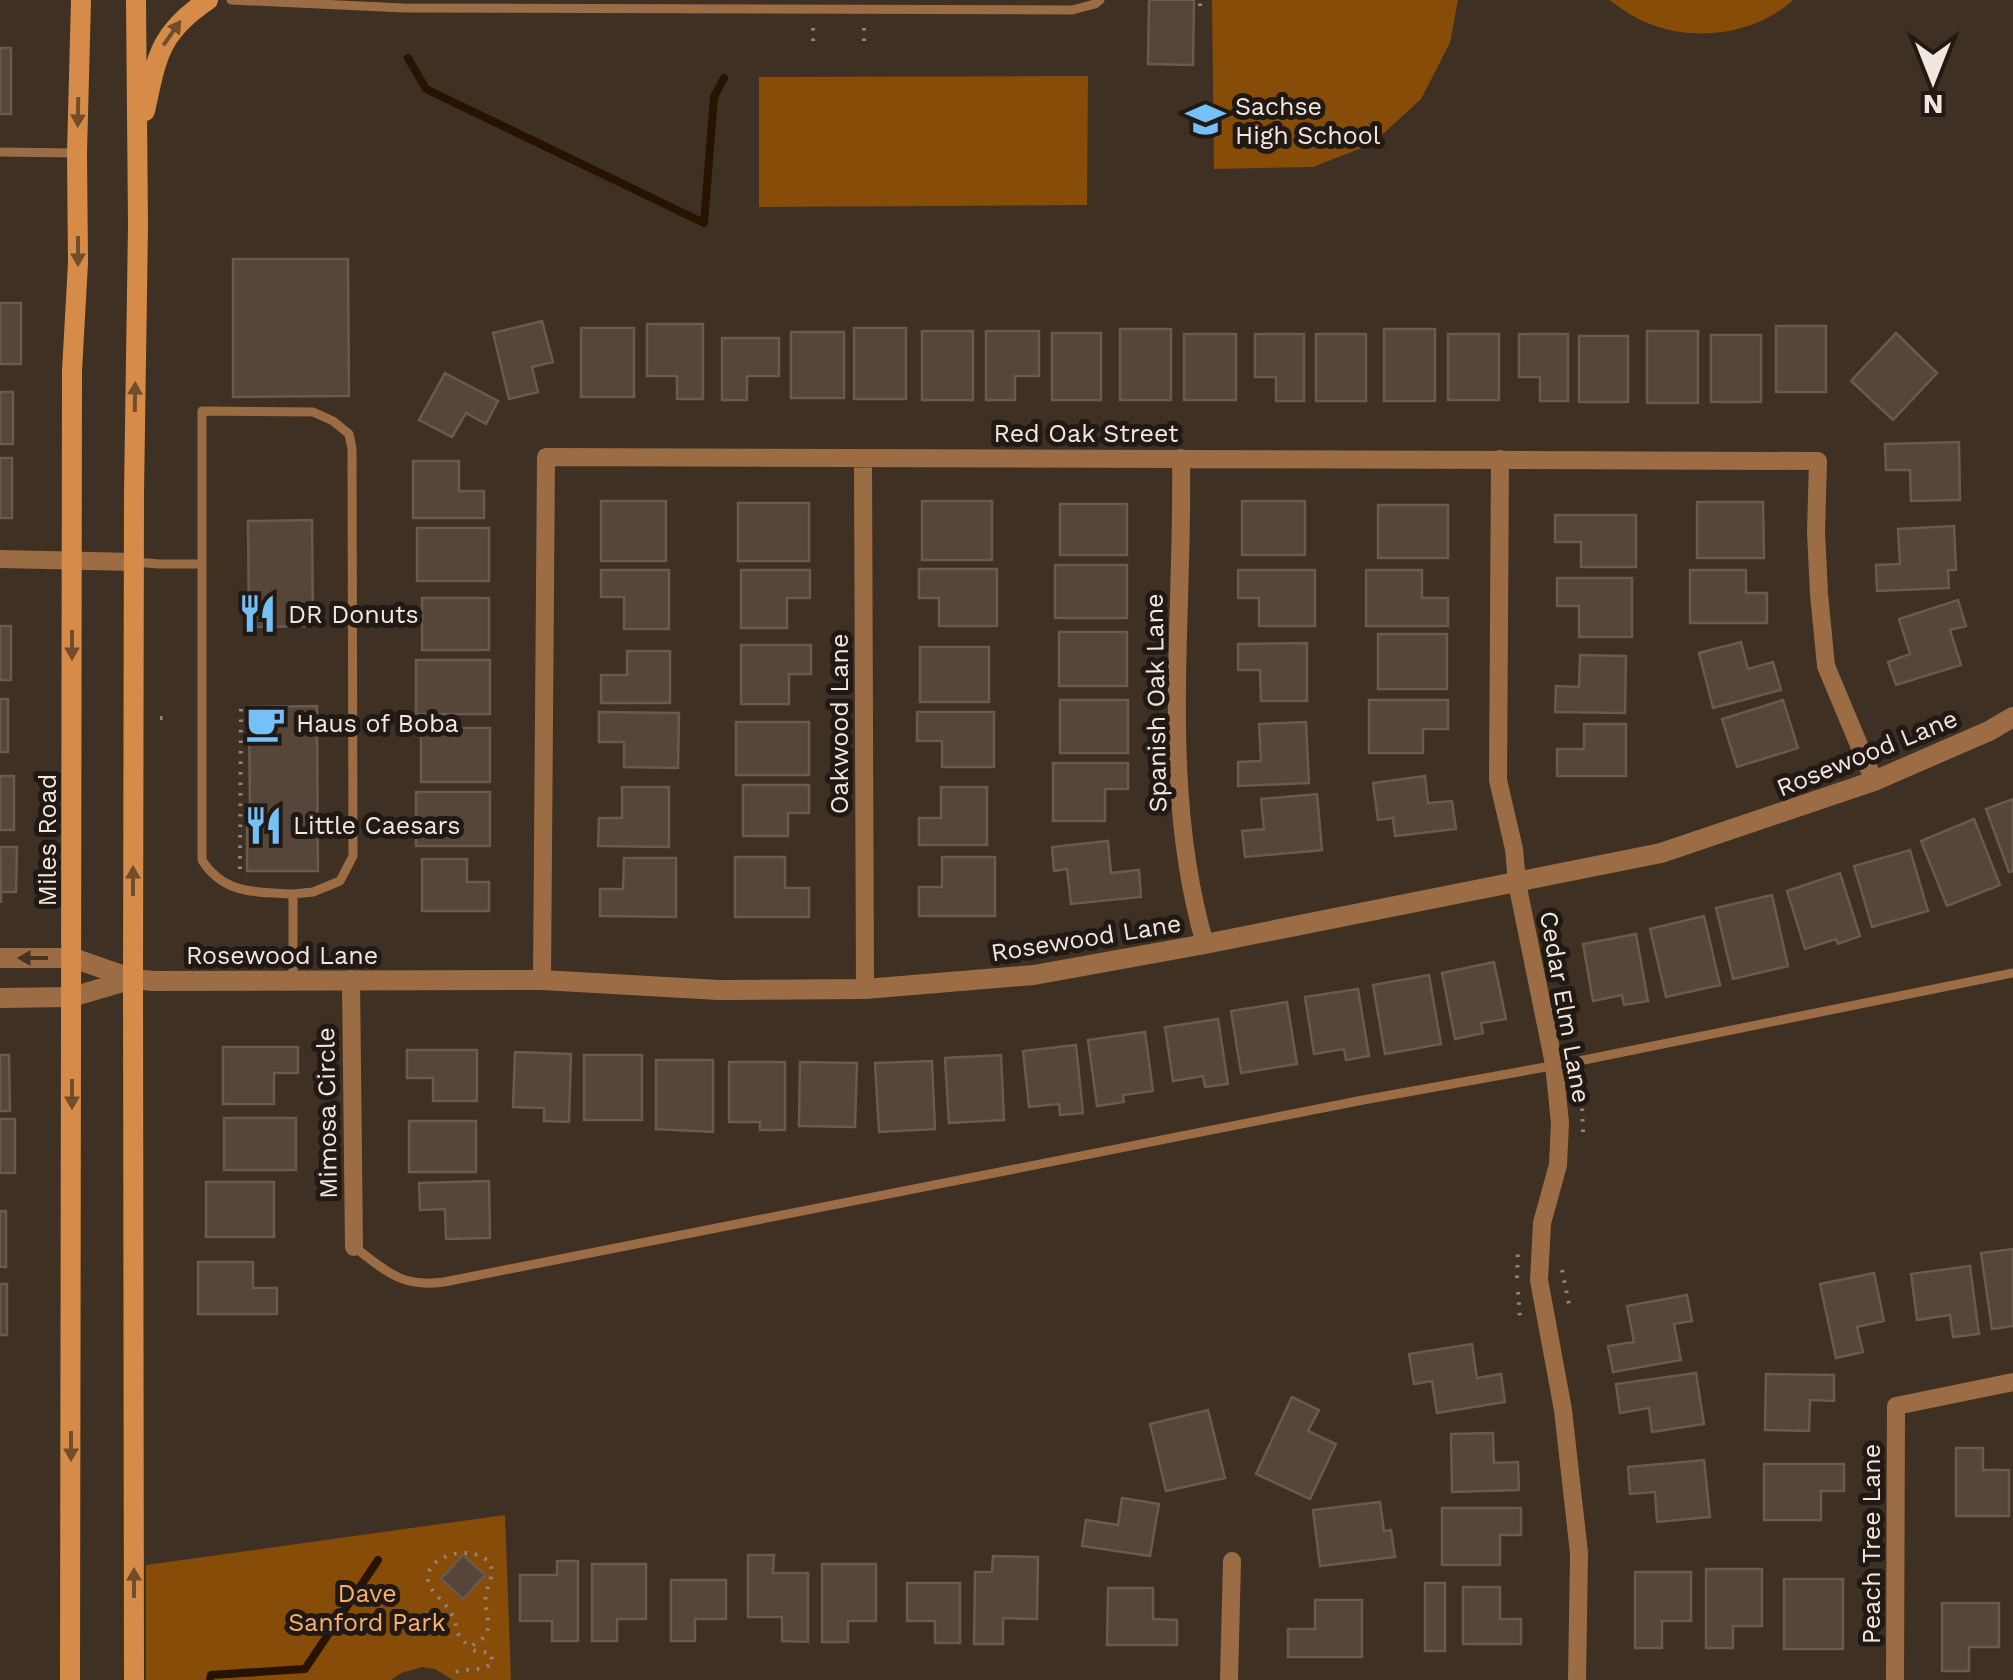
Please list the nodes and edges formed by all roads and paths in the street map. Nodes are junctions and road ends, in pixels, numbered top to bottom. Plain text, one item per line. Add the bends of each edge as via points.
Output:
1 (80, 0) edge
2 (136, 0) edge
3 (208, 0) edge
4 (231, 0) edge
5 (1100, 0) edge
6 (404, 4) edge
7 (475, 4) edge
8 (666, 4) edge
9 (766, 4) edge
10 (864, 10) junction
11 (813, 25) dead end
12 (813, 48) dead end
13 (864, 48) dead end
14 (137, 146) junction
15 (0, 152) edge
16 (77, 154) junction
17 (1182, 458) junction
18 (862, 459) junction
19 (1500, 459) junction
20 (0, 559) edge
21 (72, 559) junction
22 (134, 562) junction
23 (202, 564) junction
24 (241, 702) dead end
25 (2013, 717) edge
26 (1874, 782) junction
27 (1518, 883) junction
28 (240, 889) junction
29 (293, 894) junction
30 (1205, 944) junction
31 (0, 958) edge
32 (72, 958) junction
33 (2013, 973) edge
34 (132, 979) junction
35 (351, 979) junction
36 (293, 980) junction
37 (542, 980) junction
38 (865, 989) junction
39 (72, 997) junction
40 (0, 998) edge
41 (1554, 1064) junction
42 (354, 1247) joint
43 (2013, 1382) edge
44 (1232, 1561) dead end
45 (470, 1647) junction
46 (456, 1672) dead end
47 (70, 1680) edge
48 (134, 1680) edge
49 (1228, 1680) edge
50 (1578, 1680) edge
51 (1895, 1680) edge

1 -> 16 main road, Miles Road
2 - 14 main road
14 -> 3 main road via 158,56 172,30
4 - 6 lane
5 - 10 lane via 1072,10
6 - 7 lane
7 - 8 lane
8 - 9 lane
9 - 10 lane
10 - 13 path
11 - 12 path
22 -> 14 main road
15 - 16 lane
16 -> 21 main road, Miles Road
17 - 18 street, Red Oak Street
17 - 19 street, Red Oak Street
17 - 30 street, Spanish Oak Lane via 1179,788 1184,849
18 - 37 street, Red Oak Street via 546,457
18 - 38 street, Oakwood Lane
19 - 26 street, Red Oak Street via 1818,461 1826,666
19 - 27 street, Cedar Elm Lane via 1498,780
20 - 21 street
21 - 22 street
21 -> 32 main road, Miles Road
22 - 23 lane
34 -> 22 main road
23 - 28 lane via 202,860 210,873
23 - 29 lane via 202,411 313,412 348,434 353,856 340,881
24 - 28 path
25 - 26 street, Rosewood Lane
26 - 27 street, Rosewood Lane via 1661,853
27 - 30 street, Rosewood Lane
27 - 41 street, Cedar Elm Lane
28 - 29 lane
29 - 36 lane
30 - 38 street, Rosewood Lane via 1034,974
32 -> 31 street, Rosewood Lane
32 - 34 street, Rosewood Lane
32 - 39 main road, Miles Road
33 - 41 lane
34 - 36 street, Rosewood Lane
34 - 39 street, Rosewood Lane
48 -> 34 main road
35 - 36 street, Rosewood Lane
35 - 37 street, Rosewood Lane
35 - 42 street, Mimosa Circle
37 - 38 street, Rosewood Lane via 719,990
39 - 40 street, Rosewood Lane
39 -> 47 main road, Miles Road
41 - 42 lane via 444,1282 399,1280
41 - 50 street, Cedar Elm Lane via 1558,1165 1542,1223 1539,1280 1579,1553
43 - 51 street, Peach Tree Lane via 1896,1406
44 - 49 street
45 - 45 path via 486,1637 492,1576 490,1562 472,1552 443,1556 430,1570 430,1586
45 - 46 path via 490,1654 493,1662

